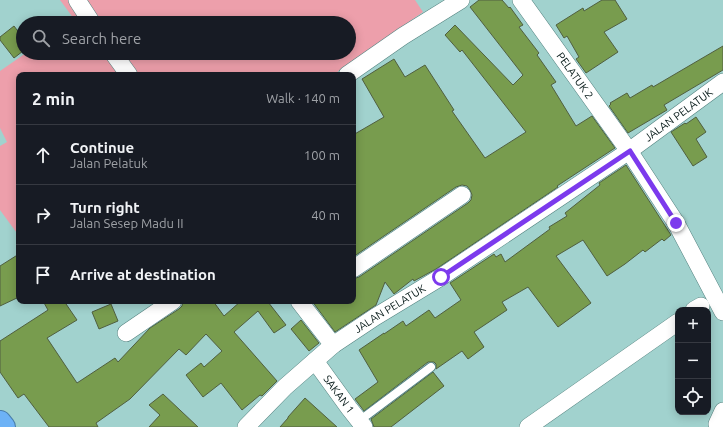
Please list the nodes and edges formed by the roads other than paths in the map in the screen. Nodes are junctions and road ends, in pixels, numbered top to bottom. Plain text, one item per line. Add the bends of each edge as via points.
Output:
1 (77, 0) edge
2 (461, 0) edge
3 (521, 0) edge
4 (87, 16) edge
5 (118, 60) edge
6 (127, 72) edge
7 (351, 72) edge
8 (723, 82) edge
9 (630, 151) junction
10 (462, 195) dead end
11 (356, 267) edge
12 (169, 304) edge
13 (303, 304) edge
14 (723, 312) edge
15 (675, 324) edge
16 (126, 333) dead end
17 (333, 345) junction
18 (315, 360) junction
19 (431, 367) dead end
20 (0, 422) edge
21 (361, 424) edge
22 (4, 427) edge
23 (246, 427) edge
24 (528, 427) edge

1 - 4 street
2 - 7 street
3 - 9 street, PELATUK 2
5 - 6 street
8 - 9 street, JALAN PELATUK
9 - 14 street, PELATUK 2 via 676,223
9 - 17 street, JALAN PELATUK via 441,277
10 - 11 street
12 - 16 street
13 - 17 street
15 - 24 street
17 - 18 street, JALAN PELATUK
18 - 21 street, SAKAN 1
18 - 23 street, JALAN PELATUK
19 - 21 lane
20 - 22 highway

